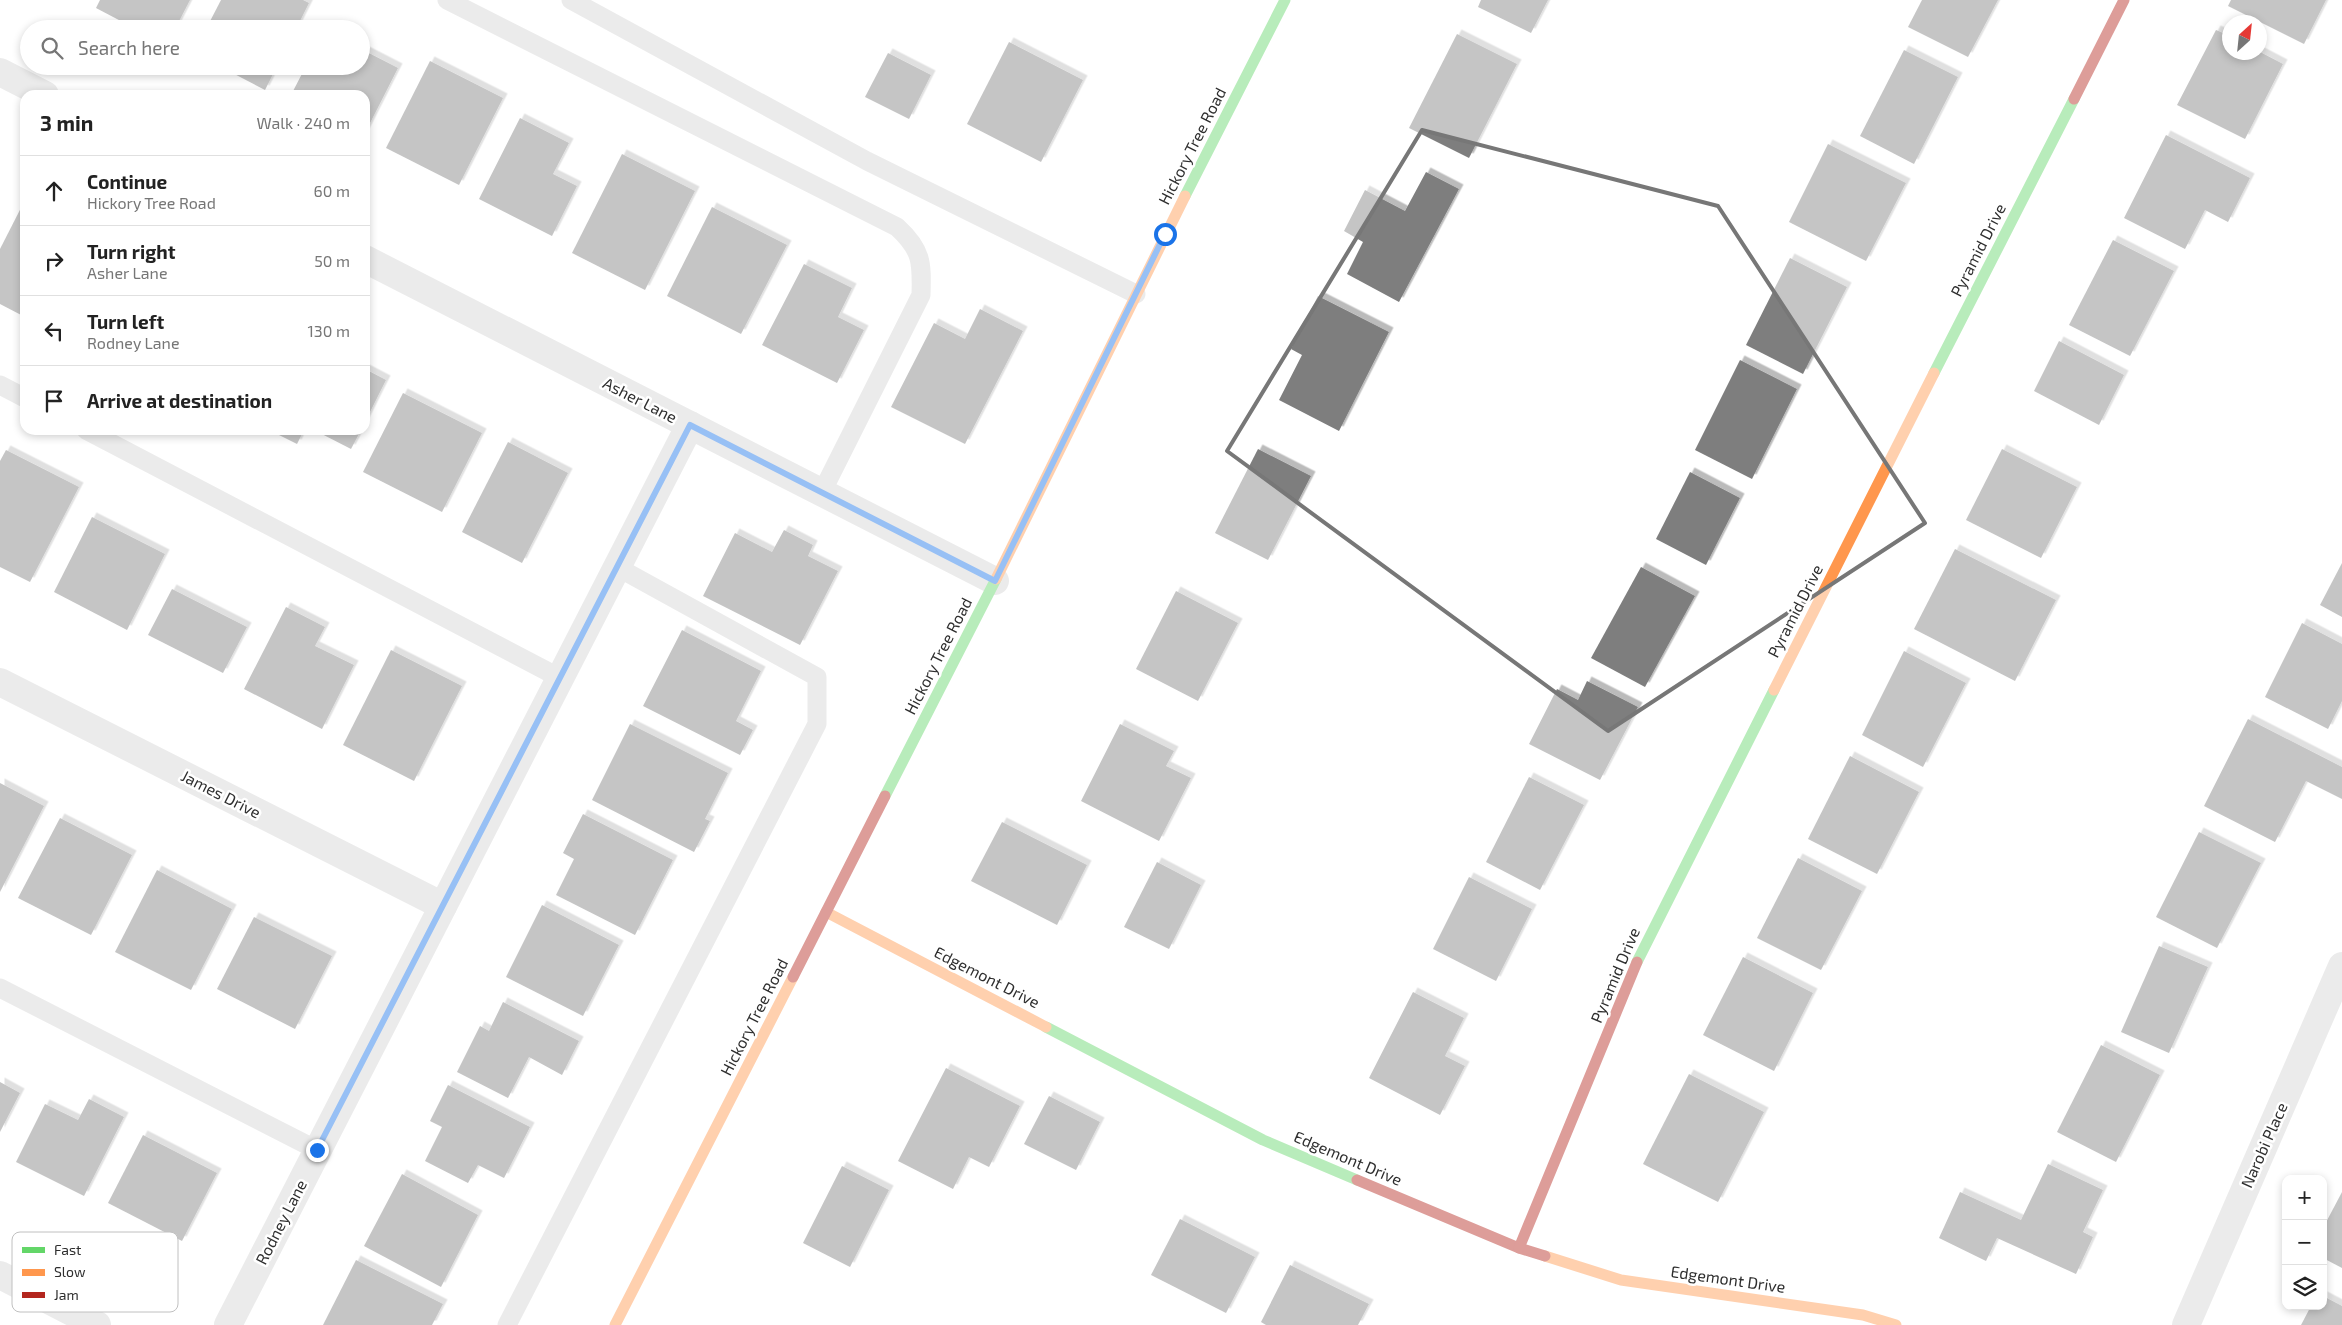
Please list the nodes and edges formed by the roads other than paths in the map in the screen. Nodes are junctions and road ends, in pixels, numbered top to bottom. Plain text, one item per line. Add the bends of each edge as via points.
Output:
1 (447, 0) edge
2 (571, 0) edge
3 (1285, 0) edge
4 (2124, 0) edge
5 (0, 72) edge
6 (35, 90) edge
7 (370, 262) edge
8 (1136, 294) junction
9 (0, 385) edge
10 (20, 395) edge
11 (690, 425) junction
12 (96, 435) edge
13 (822, 492) junction
14 (617, 567) junction
15 (995, 581) junction
16 (560, 678) junction
17 (0, 682) edge
18 (442, 906) junction
19 (826, 912) junction
20 (2342, 966) edge
21 (0, 988) edge
22 (317, 1150) junction
23 (1519, 1248) junction
24 (0, 1275) edge
25 (12, 1281) edge
26 (72, 1312) edge
27 (97, 1325) edge
28 (228, 1325) edge
29 (507, 1325) edge
30 (615, 1325) edge
31 (1896, 1325) edge
32 (2186, 1325) edge

1 - 13 lane via 897,227 913,242 922,266 921,295
2 - 8 lane via 867,161
3 - 8 street, Hickory Tree Road
4 - 23 street, Pyramid Drive via 1645,943
5 - 6 street
7 - 11 street, Asher Lane
8 - 15 street, Hickory Tree Road
9 - 10 lane
11 - 13 street, Asher Lane
11 - 14 street, Rodney Lane
12 - 16 lane
13 - 15 street, Asher Lane
14 - 16 street, Rodney Lane
14 - 29 lane via 817,677 817,724
15 - 19 street, Hickory Tree Road
16 - 18 street, Rodney Lane
17 - 18 street, James Drive
18 - 22 street, Rodney Lane
19 - 23 street, Edgemont Drive via 1263,1140
19 - 30 street, Hickory Tree Road
20 - 32 street, Narobi Place
21 - 22 lane
22 - 28 street, Rodney Lane
23 - 31 street, Edgemont Drive via 1620,1280 1863,1315
24 - 25 street
26 - 27 street

